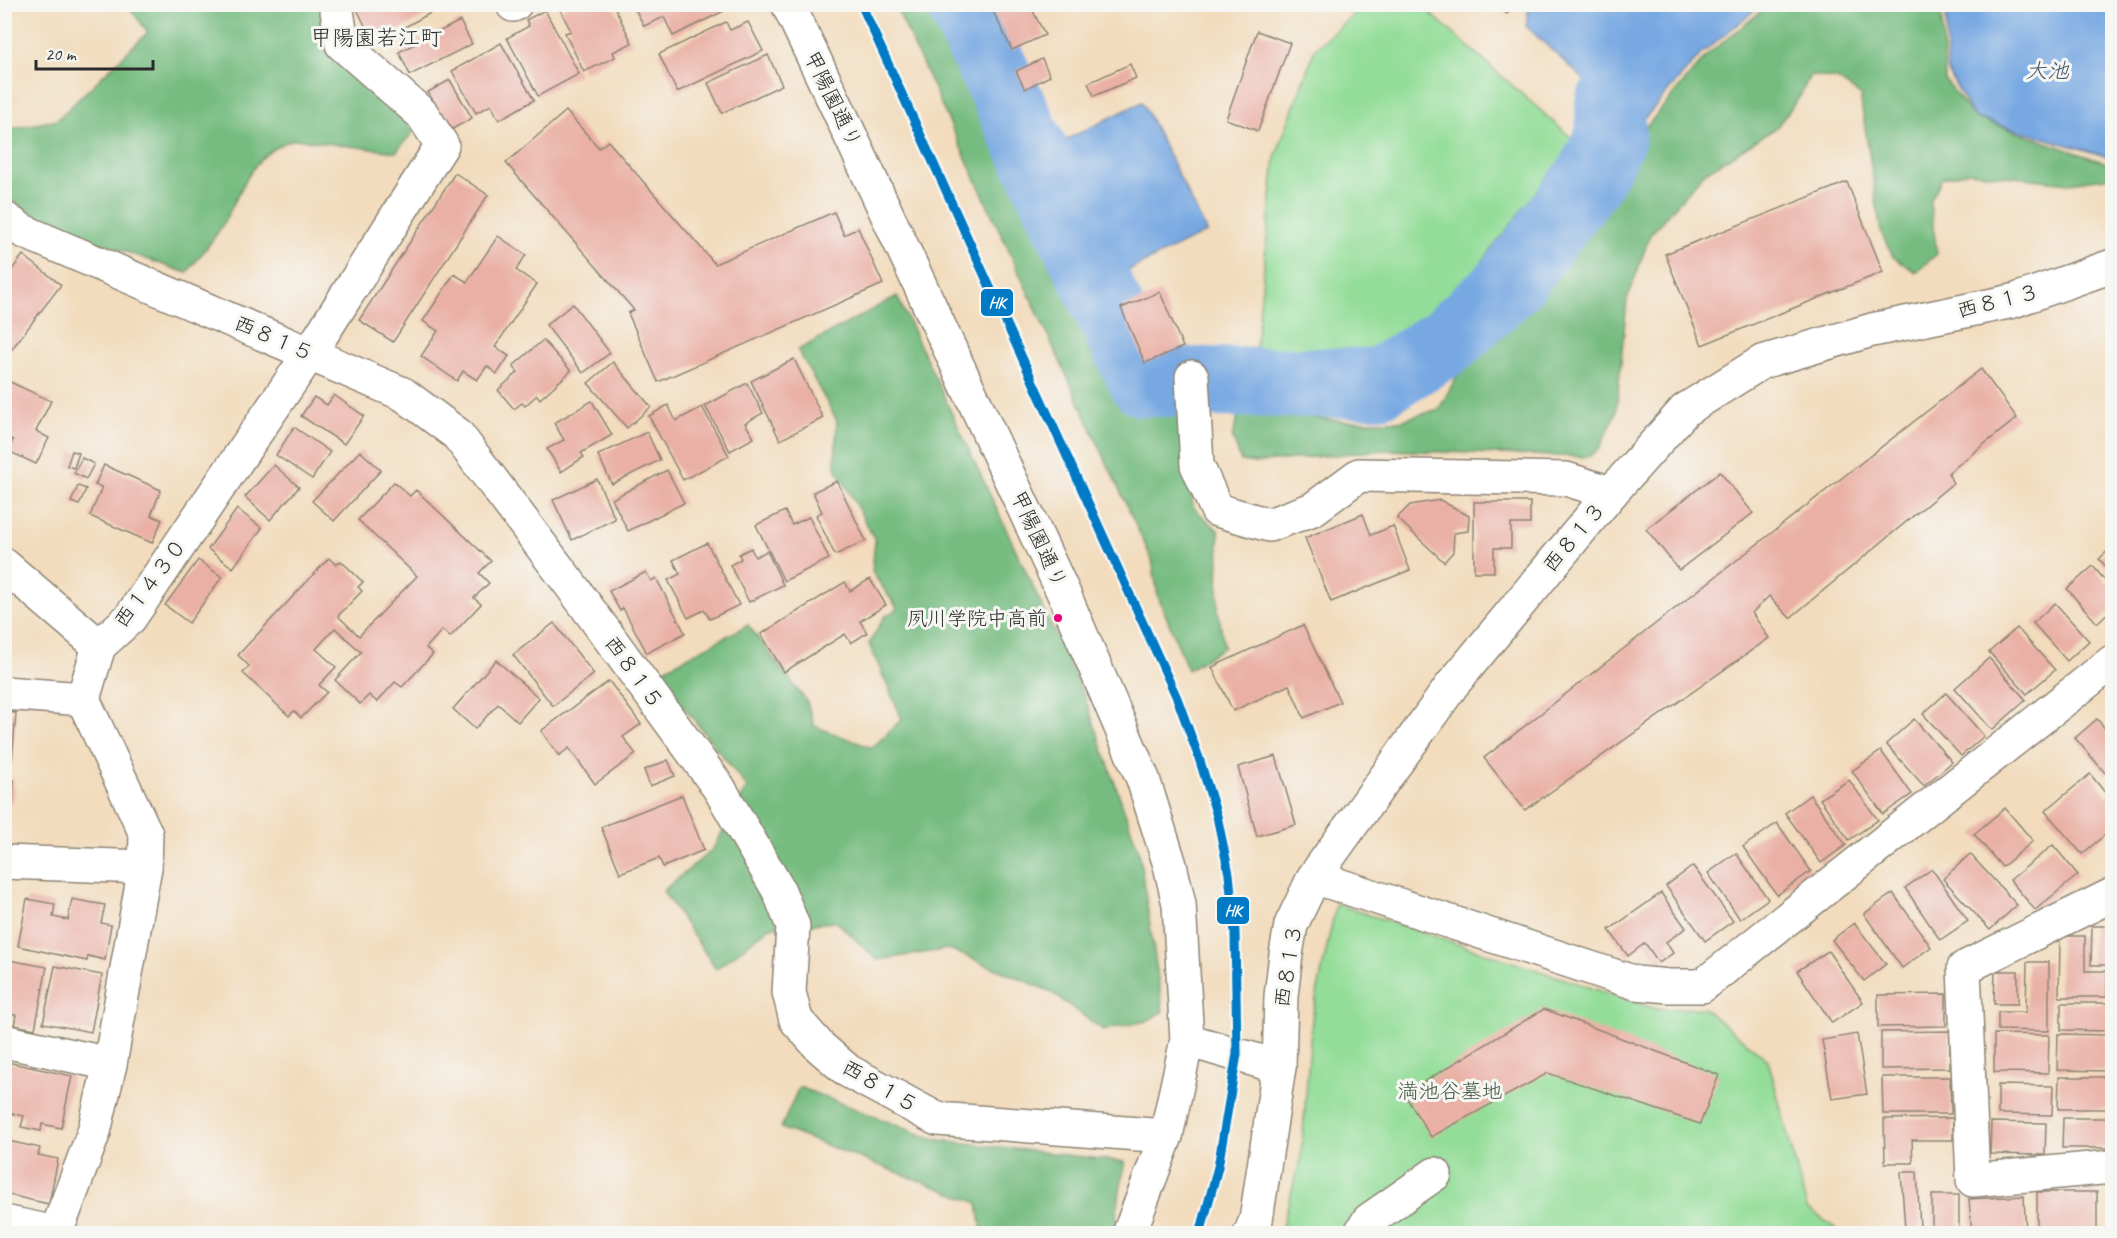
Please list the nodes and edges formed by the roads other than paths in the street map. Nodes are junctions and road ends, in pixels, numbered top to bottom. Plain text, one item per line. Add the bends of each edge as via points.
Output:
1 (336, 4) edge
2 (788, 4) edge
3 (4, 218) edge
4 (2112, 266) edge
5 (310, 353) junction
6 (1191, 377) dead end
7 (1611, 493) junction
8 (4, 565) edge
9 (99, 646) junction
10 (2112, 662) edge
11 (4, 693) edge
12 (83, 699) junction
13 (4, 862) edge
14 (145, 867) junction
15 (1314, 877) junction
16 (2112, 894) edge
17 (1187, 1040) junction
18 (4, 1041) edge
19 (110, 1064) junction
20 (1279, 1067) junction
21 (1166, 1136) junction
22 (2112, 1167) edge
23 (1435, 1174) dead end
24 (4, 1222) edge
25 (1129, 1233) edge
26 (1250, 1233) edge
27 (1360, 1233) edge

1 - 5 street, 西１４３０ via 342,44 422,114 442,145
2 - 17 street, 甲陽園通り via 1063,592 1143,779 1179,904
3 - 5 street, 西８１５ via 23,231
4 - 7 street, 西８１３ via 2013,301 1872,330 1762,362 1685,410
5 - 9 street, 西１４３０ via 130,618
5 - 21 street, 西８１５ via 403,394 456,435 573,588 719,788 780,891 793,926 789,992 796,1020 820,1047 848,1071 937,1119
6 - 7 street via 1197,465 1217,510 1269,525 1313,509 1359,475 1566,479
7 - 15 street, 西８１３ via 1452,685
8 - 9 street
9 - 12 street, 西１４３０
10 - 15 street via 1702,986 1636,983
11 - 12 street
12 - 14 street via 146,834
13 - 14 street
14 - 19 street
15 - 20 street, 西８１３ via 1291,925 1281,996
16 - 22 street via 1964,968 1973,1180
17 - 20 street
17 - 21 street, 甲陽園通り
18 - 19 street
19 - 24 street via 94,1132 56,1233
20 - 26 street, 西８１３ via 1256,1220
21 - 25 street, 甲陽園通り
23 - 27 street via 1369,1220

